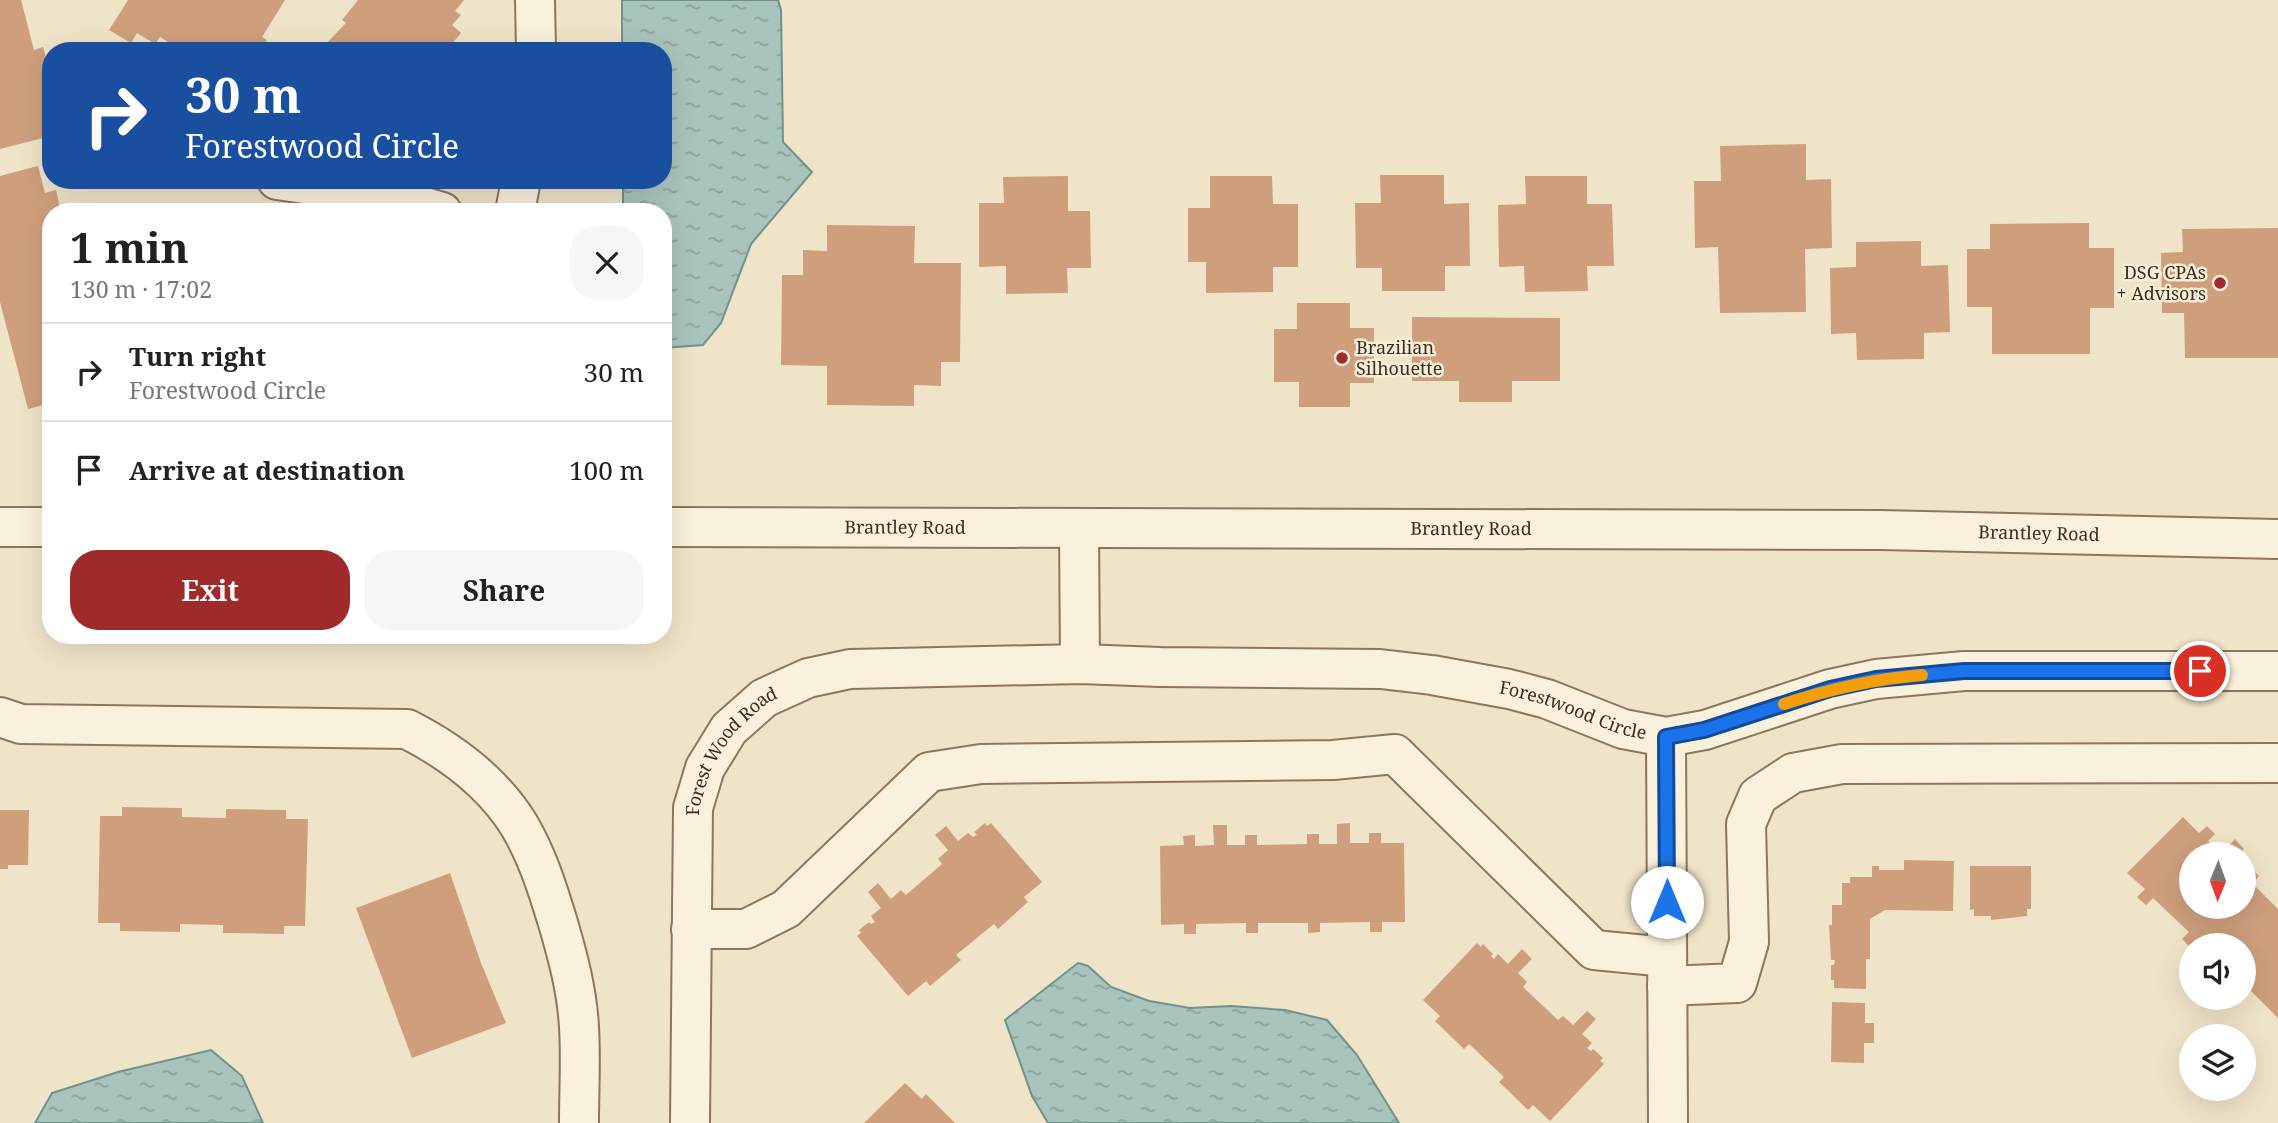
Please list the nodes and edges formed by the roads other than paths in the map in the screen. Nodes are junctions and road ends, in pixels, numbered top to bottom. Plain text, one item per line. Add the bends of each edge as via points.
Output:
1 (536, 0) edge
2 (536, 42) edge
3 (319, 189) edge
4 (385, 203) edge
5 (0, 527) edge
6 (42, 527) edge
7 (672, 527) edge
8 (1079, 528) junction
9 (2278, 539) edge
10 (1080, 664) junction
11 (2278, 671) edge
12 (0, 717) edge
13 (1666, 737) junction
14 (2278, 763) edge
15 (691, 929) junction
16 (1667, 972) junction
17 (579, 1123) edge
18 (690, 1123) edge
19 (1668, 1123) edge

1 - 2 street
3 - 4 street
5 - 6 street
7 - 8 street, Brantley Road
8 - 9 street, Brantley Road via 1880,530
8 - 10 street
10 - 13 street, Forestwood Circle via 1432,675 1509,689 1623,729
10 - 15 street, Forest Wood Road via 850,669 808,678 764,698 729,729 705,768 693,808
11 - 13 street, Forestwood Circle via 1964,671 1876,679
12 - 17 street via 21,724 407,729 433,742 495,794 519,825 547,884 571,967 579,1027
13 - 16 street
14 - 16 street via 1842,764 1794,773 1758,796 1746,824 1749,942 1737,983
15 - 16 street via 746,929 786,909 929,772 981,764 1333,760 1395,754 1594,950
15 - 18 street, Forest Wood Road
16 - 19 street

